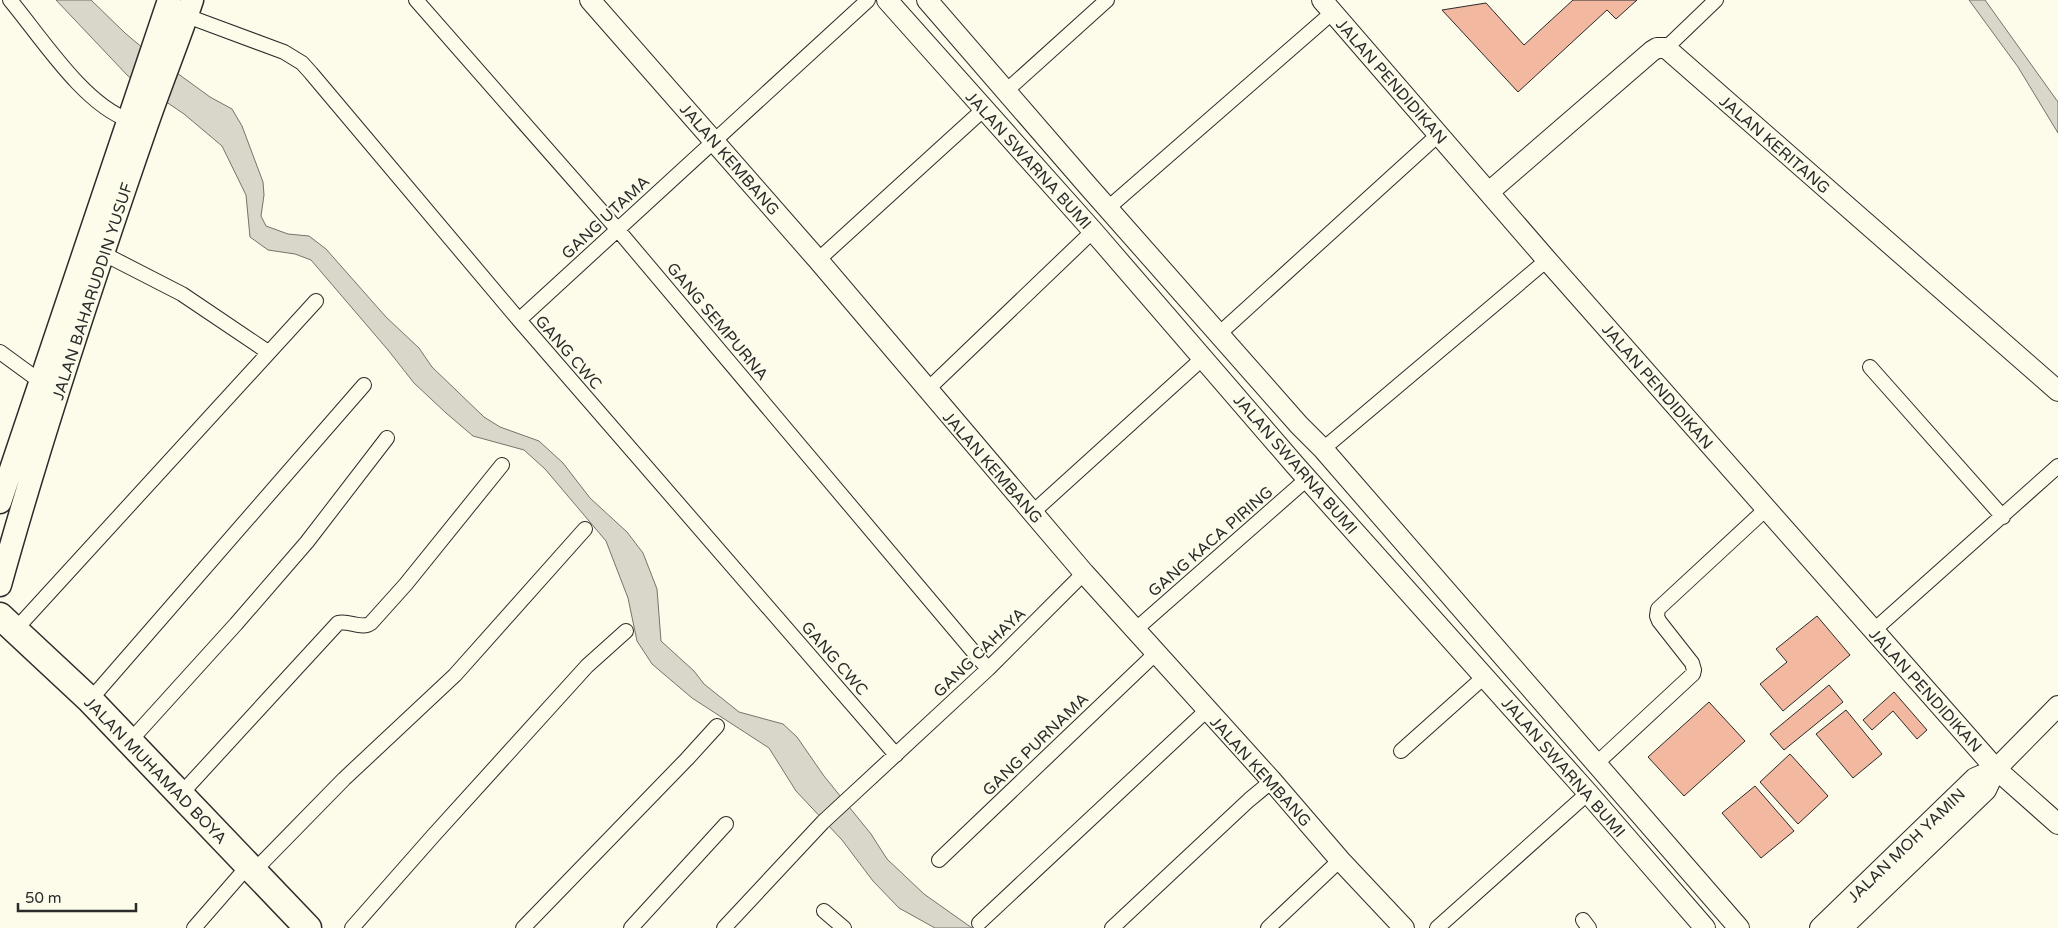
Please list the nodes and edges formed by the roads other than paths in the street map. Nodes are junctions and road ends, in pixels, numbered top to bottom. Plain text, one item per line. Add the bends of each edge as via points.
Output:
1 (10, 0) edge
2 (170, 0) edge
3 (416, 0) edge
4 (590, 0) edge
5 (868, 0) edge
6 (888, 0) edge
7 (927, 0) edge
8 (1107, 0) edge
9 (1716, 0) edge
10 (1328, 6) edge
11 (189, 8) edge
12 (1666, 48) junction
13 (161, 58) junction
14 (1005, 92) junction
15 (146, 97) junction
16 (984, 110) junction
17 (130, 120) junction
18 (1438, 135) junction
19 (714, 140) junction
20 (1088, 186) junction
21 (1488, 192) junction
22 (1068, 203) junction
23 (1108, 208) junction
24 (618, 230) junction
25 (1093, 231) junction
26 (104, 254) junction
27 (818, 260) junction
28 (1547, 260) junction
29 (86, 276) junction
30 (316, 301) dead end
31 (75, 308) junction
32 (519, 320) junction
33 (1220, 334) junction
34 (0, 352) edge
35 (268, 352) junction
36 (1203, 358) junction
37 (1870, 368) dead end
38 (41, 382) junction
39 (364, 385) dead end
40 (927, 390) junction
41 (2058, 391) edge
42 (1299, 425) junction
43 (387, 438) dead end
44 (1278, 445) junction
45 (1323, 449) junction
46 (502, 465) dead end
47 (2058, 466) edge
48 (1308, 478) junction
49 (0, 502) edge
50 (1766, 510) junction
51 (1032, 512) junction
52 (2003, 517) junction
53 (585, 529) dead end
54 (1084, 573) junction
55 (0, 585) edge
56 (8, 623) edge
57 (1136, 630) junction
58 (626, 631) dead end
59 (1873, 631) junction
60 (1156, 653) junction
61 (988, 669) junction
62 (1484, 677) junction
63 (90, 700) junction
64 (2058, 706) edge
65 (1207, 710) junction
66 (717, 726) dead end
67 (130, 741) junction
68 (1402, 751) dead end
69 (896, 755) junction
70 (1597, 763) junction
71 (1996, 769) junction
72 (1272, 782) junction
73 (1588, 793) junction
74 (180, 795) junction
75 (726, 824) dead end
76 (2058, 824) edge
77 (939, 860) dead end
78 (1340, 860) junction
79 (250, 869) junction
80 (824, 911) dead end
81 (979, 923) dead end
82 (194, 928) edge
83 (308, 928) edge
84 (352, 928) edge
85 (523, 928) edge
86 (631, 928) edge
87 (724, 928) edge
88 (844, 928) edge
89 (1112, 928) edge
90 (1268, 928) edge
91 (1404, 928) edge
92 (1437, 928) edge
93 (1705, 928) edge
94 (1739, 928) edge
95 (1820, 928) edge
96 (1842, 928) edge

1 - 17 street via 83,89 116,115
2 - 13 main road, JALAN BAHARUDDIN YUSUF
3 - 24 street, GANG SEMPURNA
4 - 19 street, JALAN KEMBANG
5 - 19 street, GANG UTAMA
6 - 16 street, JALAN SWARNA BUMI
7 - 14 street, JALAN SWARNA BUMI
8 - 14 street
9 - 12 street
10 - 18 street, JALAN PENDIDIKAN
10 - 23 street
11 - 13 main road, JALAN BAHARUDDIN YUSUF
11 - 32 street, GANG CWC via 302,63
12 - 21 street via 1652,51
12 - 41 street, JALAN KERITANG
13 - 15 main road, JALAN BAHARUDDIN YUSUF
14 - 20 street, JALAN SWARNA BUMI
15 - 17 main road, JALAN BAHARUDDIN YUSUF
15 - 26 main road, JALAN BAHARUDDIN YUSUF
16 - 22 street, JALAN SWARNA BUMI
16 - 27 street
17 - 29 main road, JALAN BAHARUDDIN YUSUF
18 - 21 street, JALAN PENDIDIKAN
18 - 33 street
19 - 24 street, GANG UTAMA
19 - 27 street, JALAN KEMBANG
20 - 22 street
20 - 23 street, JALAN SWARNA BUMI
21 - 28 street, JALAN PENDIDIKAN
22 - 25 street, JALAN SWARNA BUMI
23 - 33 street, JALAN SWARNA BUMI
24 - 32 street, GANG UTAMA
24 - 61 street, GANG SEMPURNA
25 - 36 street, JALAN SWARNA BUMI
25 - 40 street
26 - 29 main road, JALAN BAHARUDDIN YUSUF
26 - 35 street via 182,294
27 - 40 street, JALAN KEMBANG
28 - 45 street
28 - 50 street, JALAN PENDIDIKAN
29 - 31 main road, JALAN BAHARUDDIN YUSUF
30 - 35 street
31 - 38 main road, JALAN BAHARUDDIN YUSUF
31 - 55 main road, JALAN BAHARUDDIN YUSUF
32 - 69 street, GANG CWC
33 - 42 street, JALAN SWARNA BUMI
34 - 38 street
35 - 56 street
36 - 44 street, JALAN SWARNA BUMI
36 - 51 street
37 - 52 street
38 - 49 main road, JALAN BAHARUDDIN YUSUF
39 - 63 street
40 - 51 street, JALAN KEMBANG
42 - 44 street
42 - 45 street, JALAN SWARNA BUMI
43 - 67 street via 307,542
44 - 48 street, JALAN SWARNA BUMI
45 - 70 street, JALAN SWARNA BUMI
46 - 74 street via 371,623 364,626 338,623
47 - 52 street
48 - 57 street, GANG KACA PIRING
48 - 62 street, JALAN SWARNA BUMI
50 - 59 street, JALAN PENDIDIKAN
50 - 70 street via 1658,609 1659,621 1692,663 1693,674
51 - 54 street, JALAN KEMBANG
52 - 59 street
53 - 79 street via 455,675
54 - 57 street, JALAN KEMBANG
54 - 61 street, GANG CAHAYA
56 - 63 highway, JALAN MUHAMAD BOYA
57 - 60 street, JALAN KEMBANG
58 - 84 street via 587,666
59 - 71 street, JALAN PENDIDIKAN
60 - 65 street, JALAN KEMBANG
60 - 77 street, GANG PURNAMA
61 - 69 street, GANG CAHAYA
62 - 68 street
62 - 73 street, JALAN SWARNA BUMI
63 - 67 highway, JALAN MUHAMAD BOYA
64 - 71 street, JALAN MOH YAMIN
65 - 72 street, JALAN KEMBANG
65 - 81 street
66 - 85 street
67 - 74 highway, JALAN MUHAMAD BOYA
69 - 87 street, GANG CAHAYA via 823,822
70 - 94 street, JALAN SWARNA BUMI
71 - 76 street, JALAN PENDIDIKAN
71 - 95 street, JALAN MOH YAMIN via 1975,778
71 - 96 street, JALAN MOH YAMIN via 1986,790
72 - 78 street, JALAN KEMBANG
72 - 89 street
73 - 92 street
73 - 93 street, JALAN SWARNA BUMI
74 - 79 highway, JALAN MUHAMAD BOYA
75 - 86 street
78 - 90 street
78 - 91 street, JALAN KEMBANG
79 - 82 street
79 - 83 highway, JALAN MUHAMAD BOYA
80 - 88 street

